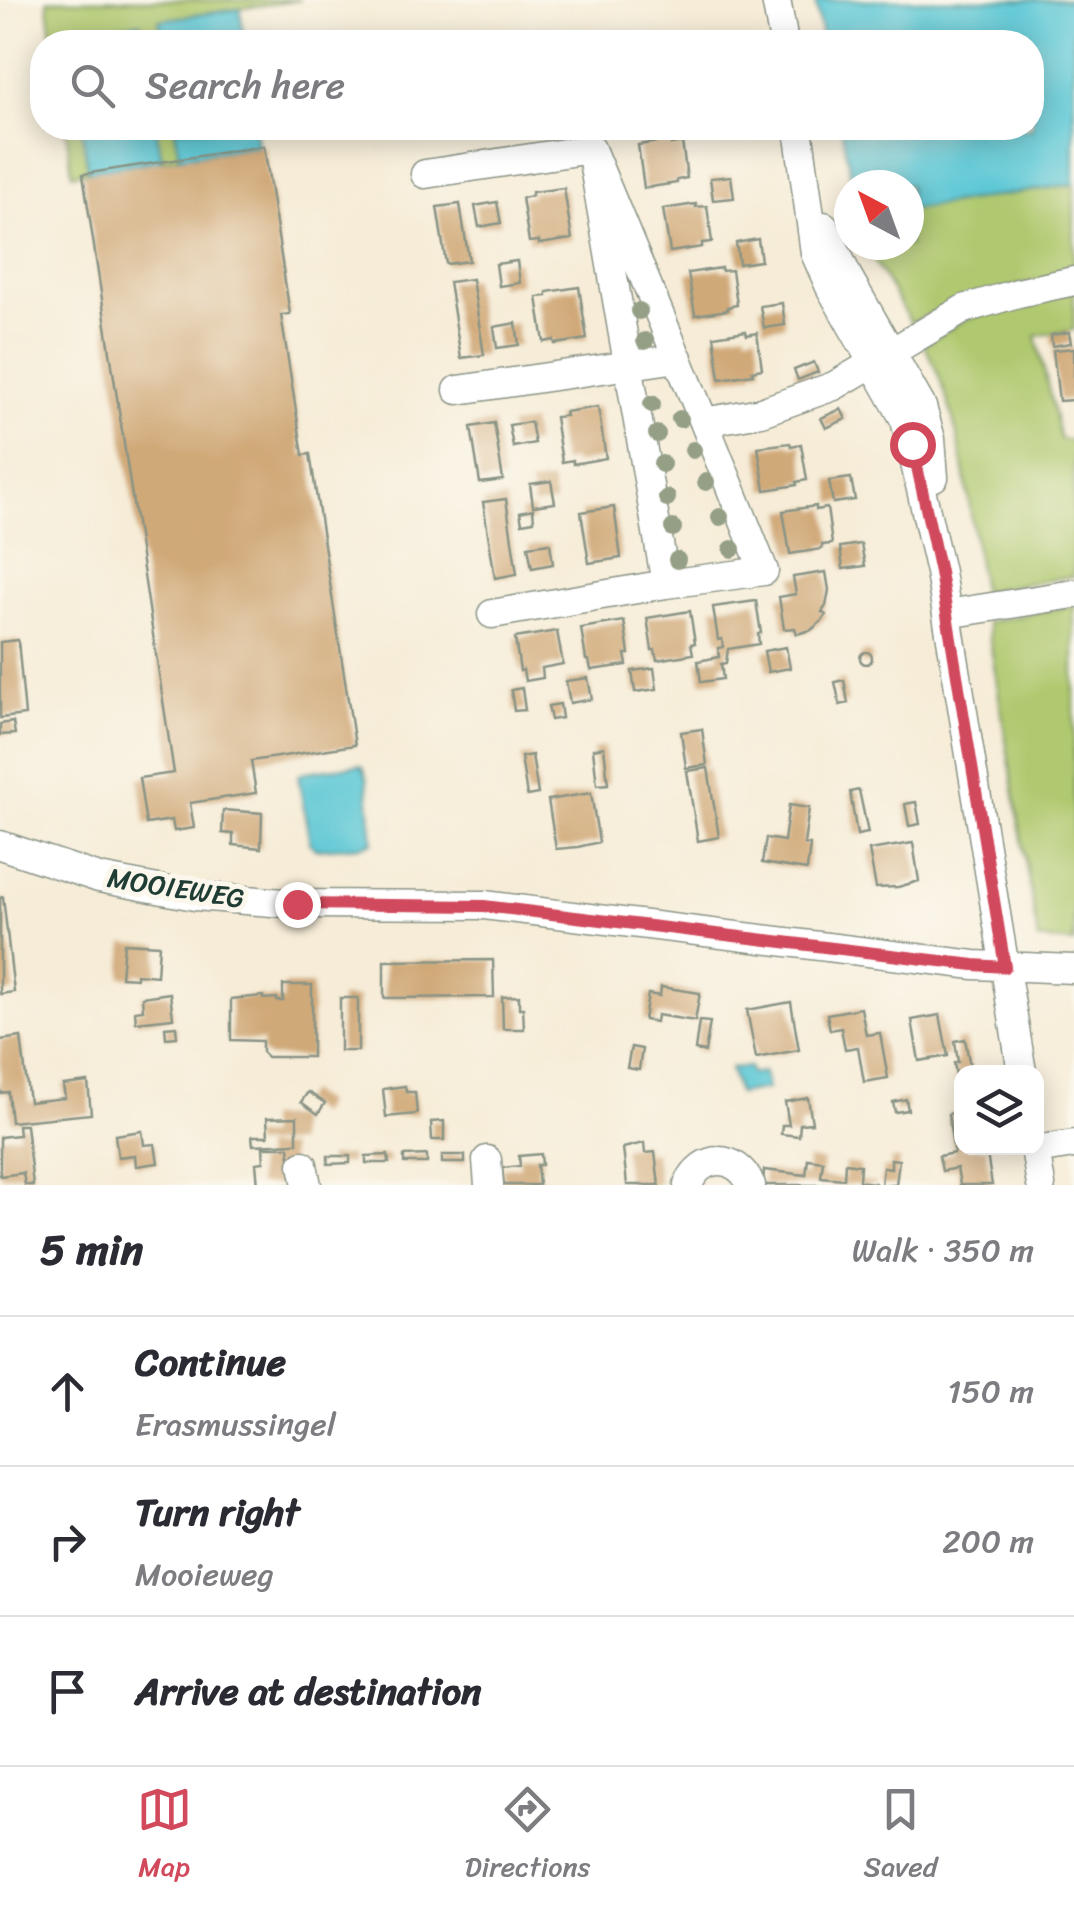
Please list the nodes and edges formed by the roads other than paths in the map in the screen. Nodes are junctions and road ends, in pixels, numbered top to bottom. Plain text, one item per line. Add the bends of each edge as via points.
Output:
1 (776, 0) edge
2 (782, 30) edge
3 (800, 140) edge
4 (591, 150) junction
5 (425, 174) dead end
6 (1074, 281) edge
7 (882, 357) junction
8 (678, 358) junction
9 (628, 366) junction
10 (458, 390) dead end
11 (704, 422) junction
12 (666, 584) junction
13 (1074, 594) edge
14 (492, 614) dead end
15 (947, 614) junction
16 (0, 845) edge
17 (1005, 967) junction
18 (1074, 969) edge
19 (1021, 1065) edge
20 (1074, 1144) edge
21 (1044, 1148) edge
22 (1036, 1155) edge
23 (688, 1185) edge
24 (750, 1185) edge
25 (1041, 1185) edge

1 - 2 street
3 - 7 street via 815,253 830,286
4 - 5 street
4 - 8 street
4 - 9 street
6 - 7 street via 964,310
7 - 11 street via 834,386 760,412
7 - 15 street via 905,420
8 - 9 street
8 - 11 street
9 - 10 street
9 - 12 street
11 - 12 street via 764,571
12 - 14 street
13 - 15 street
15 - 17 street
16 - 17 street, MOOIEWEG via 99,878 194,896 484,906
17 - 18 street, MOOIEWEG
17 - 19 street
20 - 21 street
22 - 25 street
23 - 24 street via 704,1164 725,1161 743,1171

